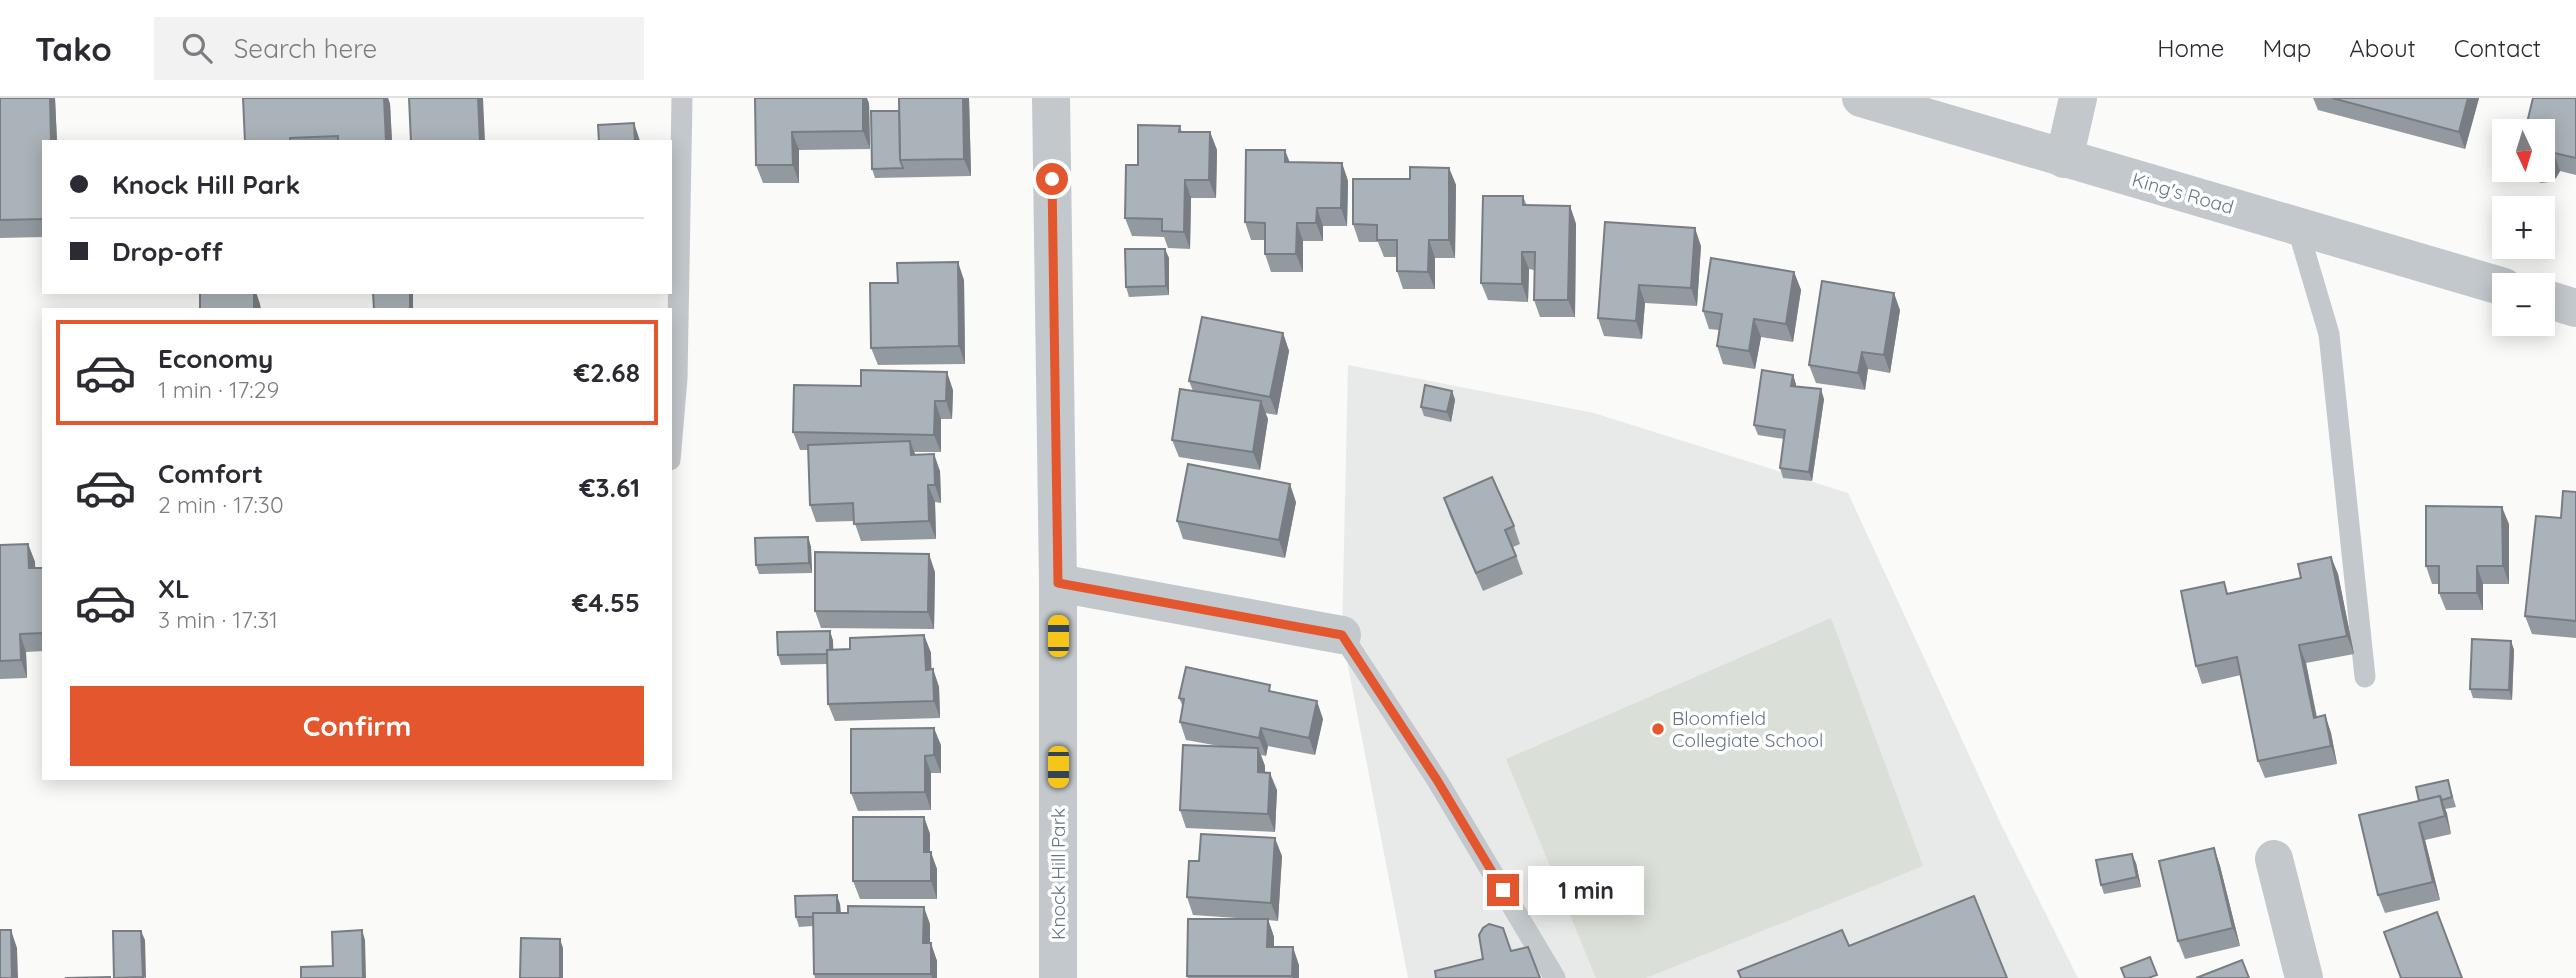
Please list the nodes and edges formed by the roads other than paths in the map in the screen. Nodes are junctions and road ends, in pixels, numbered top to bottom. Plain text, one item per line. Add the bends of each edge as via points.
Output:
1 (682, 98) edge
2 (1051, 98) edge
3 (1861, 98) edge
4 (2078, 98) edge
5 (2064, 159) junction
6 (2297, 226) junction
7 (2492, 283) edge
8 (2555, 302) edge
9 (2576, 308) edge
10 (672, 437) edge
11 (1058, 583) junction
12 (1342, 635) joint
13 (2365, 677) dead end
14 (2274, 859) dead end
15 (1058, 978) edge
16 (1556, 978) edge
17 (2304, 978) edge

1 - 10 lane
2 - 11 street, Knock Hill Park
3 - 5 street, King's Road
4 - 5 street
5 - 6 street, King's Road
6 - 7 street, King's Road
6 - 13 lane via 2329,334
8 - 9 street
11 - 12 street
11 - 15 street, Knock Hill Park
12 - 16 lane via 1437,780
14 - 17 street

